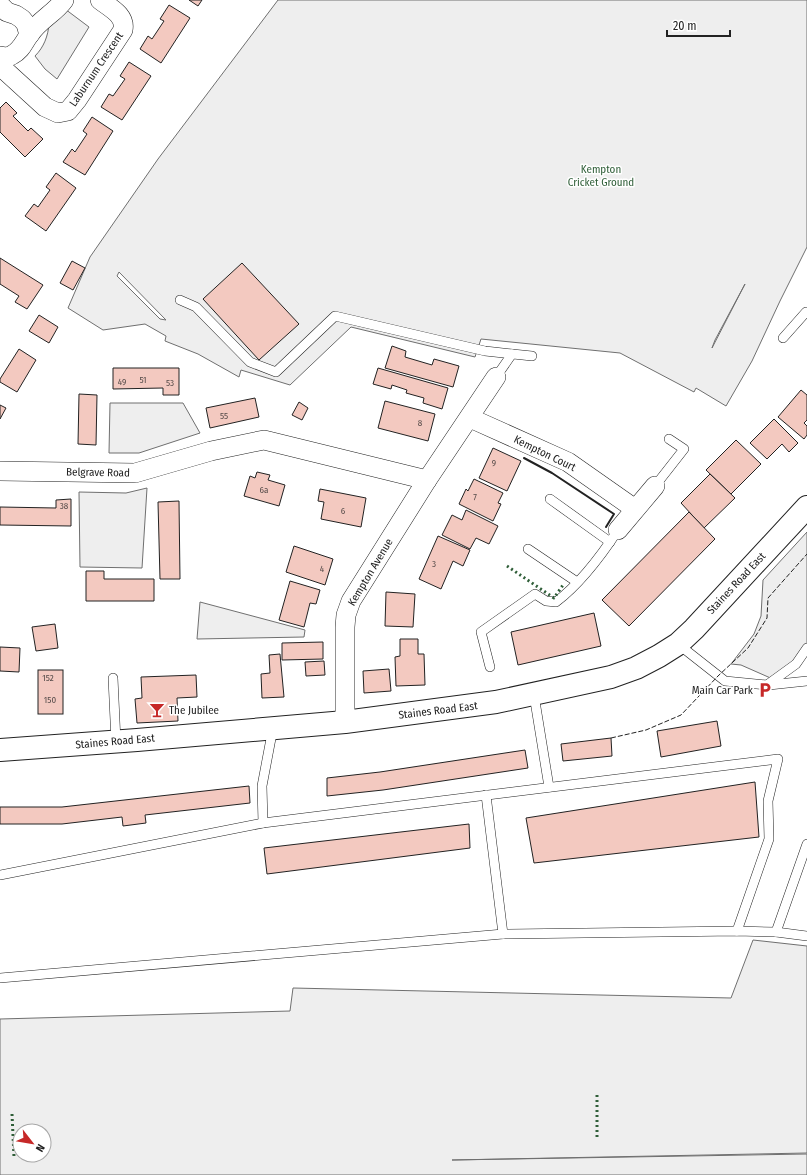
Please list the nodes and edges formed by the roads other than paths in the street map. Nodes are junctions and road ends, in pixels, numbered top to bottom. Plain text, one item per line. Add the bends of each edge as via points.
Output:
1 (64, 0) edge
2 (100, 0) edge
3 (7, 8) edge
4 (29, 35) junction
5 (0, 60) edge
6 (180, 300) dead end
7 (807, 313) edge
8 (783, 338) dead end
9 (512, 354) junction
10 (532, 356) dead end
11 (496, 377) joint
12 (470, 418) junction
13 (668, 439) dead end
14 (0, 471) edge
15 (427, 480) junction
16 (655, 486) joint
17 (550, 498) dead end
18 (807, 507) edge
19 (635, 509) junction
20 (614, 536) junction
21 (528, 549) dead end
22 (577, 582) junction
23 (678, 644) junction
24 (807, 648) edge
25 (490, 668) dead end
26 (113, 678) dead end
27 (807, 681) edge
28 (766, 685) junction
29 (534, 695) junction
30 (345, 722) junction
31 (273, 728) junction
32 (116, 742) junction
33 (0, 750) edge
34 (549, 788) junction
35 (486, 795) junction
36 (263, 823) junction
37 (807, 844) edge
38 (0, 875) edge
39 (737, 931) junction
40 (776, 932) junction
41 (503, 934) junction
42 (807, 936) edge
43 (0, 978) edge

1 - 4 street
2 - 5 street, Laburnum Crescent via 121,18 123,30 68,111 58,113 45,107
3 - 4 street via 22,19
4 - 5 street via 17,52
6 - 9 lane via 196,307 250,362 276,372 334,316 485,351
7 - 8 lane
9 - 10 lane
9 - 11 lane
11 - 12 street, Kempton Avenue
12 - 15 street, Kempton Avenue
12 - 19 street, Kempton Court via 568,462
13 - 16 lane via 684,449
14 - 15 street, Belgrave Road via 135,473 211,451 264,440
15 - 30 street, Kempton Avenue via 351,601 346,615
16 - 19 street
17 - 20 lane
18 - 23 highway, Staines Road East
19 - 20 street
20 - 22 lane via 603,554
21 - 22 lane
22 - 25 lane via 556,602 546,601 536,594 481,632
23 - 28 lane via 725,681
23 - 29 highway, Staines Road East via 636,668 611,677
24 - 28 lane via 796,664
26 - 32 lane
27 - 28 lane
29 - 30 highway, Staines Road East
29 - 34 lane
30 - 31 highway, Staines Road East
31 - 32 highway, Staines Road East
31 - 36 lane via 262,786
32 - 33 highway, Staines Road East
34 - 35 lane
34 - 39 lane via 778,759 768,801 769,840
35 - 36 lane
35 - 41 lane
36 - 38 lane
37 - 40 lane
39 - 40 lane
39 - 41 lane
40 - 42 lane
41 - 43 lane

